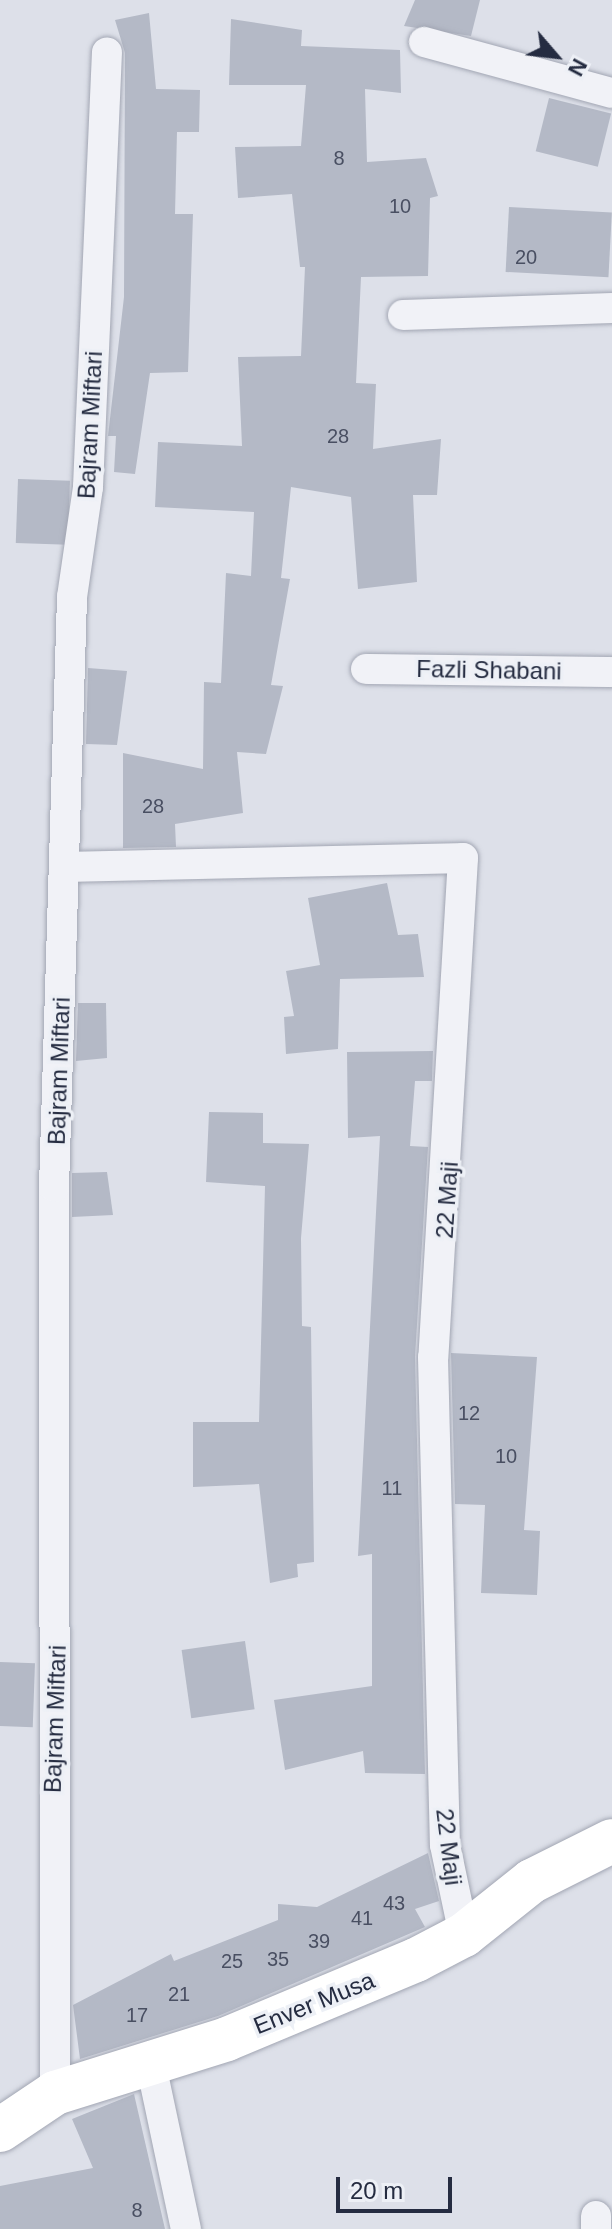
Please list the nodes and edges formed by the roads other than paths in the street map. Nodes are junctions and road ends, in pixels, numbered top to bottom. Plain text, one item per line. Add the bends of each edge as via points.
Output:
1 (424, 42) dead end
2 (107, 52) dead end
3 (612, 93) edge
4 (612, 308) edge
5 (403, 315) dead end
6 (366, 669) dead end
7 (612, 672) edge
8 (68, 867) junction
9 (612, 1841) edge
10 (464, 1935) junction
11 (150, 2060) junction
12 (55, 2093) junction
13 (0, 2130) edge
14 (186, 2229) edge

1 - 3 street
2 - 8 street, Bajram Miftari via 88,487 72,597
4 - 5 street
6 - 7 street, Fazli Shabani
8 - 10 street, 22 Maji via 463,858 433,1357 445,1845
8 - 12 street, Bajram Miftari via 54,1187
9 - 10 street, Enver Musa via 532,1881
10 - 11 street, Enver Musa via 227,2039
11 - 12 street, Enver Musa
11 - 14 street
12 - 13 street, Enver Musa

